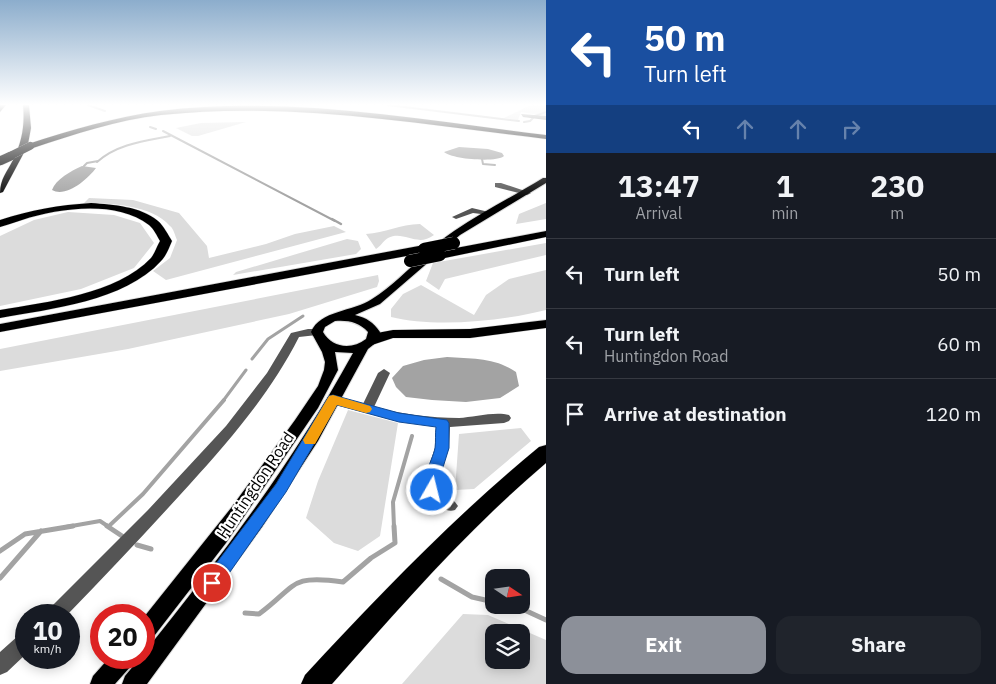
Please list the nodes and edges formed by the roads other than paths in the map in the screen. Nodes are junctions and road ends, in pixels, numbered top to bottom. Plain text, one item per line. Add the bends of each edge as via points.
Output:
1 (25, 137) edge
2 (56, 137) edge
3 (0, 162) edge
4 (546, 180) edge
5 (498, 185) dead end
6 (0, 190) edge
7 (527, 193) junction
8 (489, 213) junction
9 (456, 217) dead end
10 (0, 224) edge
11 (546, 226) edge
12 (546, 234) edge
13 (376, 302) junction
14 (0, 314) edge
15 (341, 317) junction
16 (368, 324) junction
17 (546, 324) edge
18 (0, 328) edge
19 (320, 337) junction
20 (0, 338) edge
21 (367, 344) junction
22 (384, 373) dead end
23 (333, 400) junction
24 (366, 409) junction
25 (504, 418) dead end
26 (443, 423) junction
27 (546, 452) edge
28 (450, 506) dead end
29 (66, 604) edge
30 (155, 620) edge
31 (15, 652) edge
32 (0, 665) edge
33 (114, 669) edge
34 (101, 684) edge
35 (134, 684) edge
36 (314, 684) edge

1 - 6 highway
2 - 3 highway, bridge
4 - 7 main road
5 - 7 lane
7 - 8 main road
8 - 9 lane via 472,210
8 - 13 main road via 457,233
10 - 14 highway via 54,209 106,207 136,213 153,221 161,228 166,241 160,256 151,266 118,285 85,296
11 - 18 highway, bridge
12 - 20 highway, bridge
13 - 15 main road
13 - 16 main road
15 - 16 main road
15 - 19 main road via 324,321 320,326
16 - 21 main road via 374,332
17 - 21 highway via 466,335 393,334
19 - 21 main road via 342,349
19 - 29 lane via 308,332 295,335 270,380 226,436
19 - 30 main road, Huntingdon Road via 330,355 331,370 319,394 260,482
21 - 23 main road, Huntingdon Road
22 - 24 lane
23 - 24 lane
23 - 35 main road, Huntingdon Road via 281,488 235,554
24 - 26 lane via 414,421
25 - 26 lane
26 - 28 lane via 442,448 432,477 432,490
27 - 36 highway via 497,493
31 - 32 lane
33 - 34 main road

